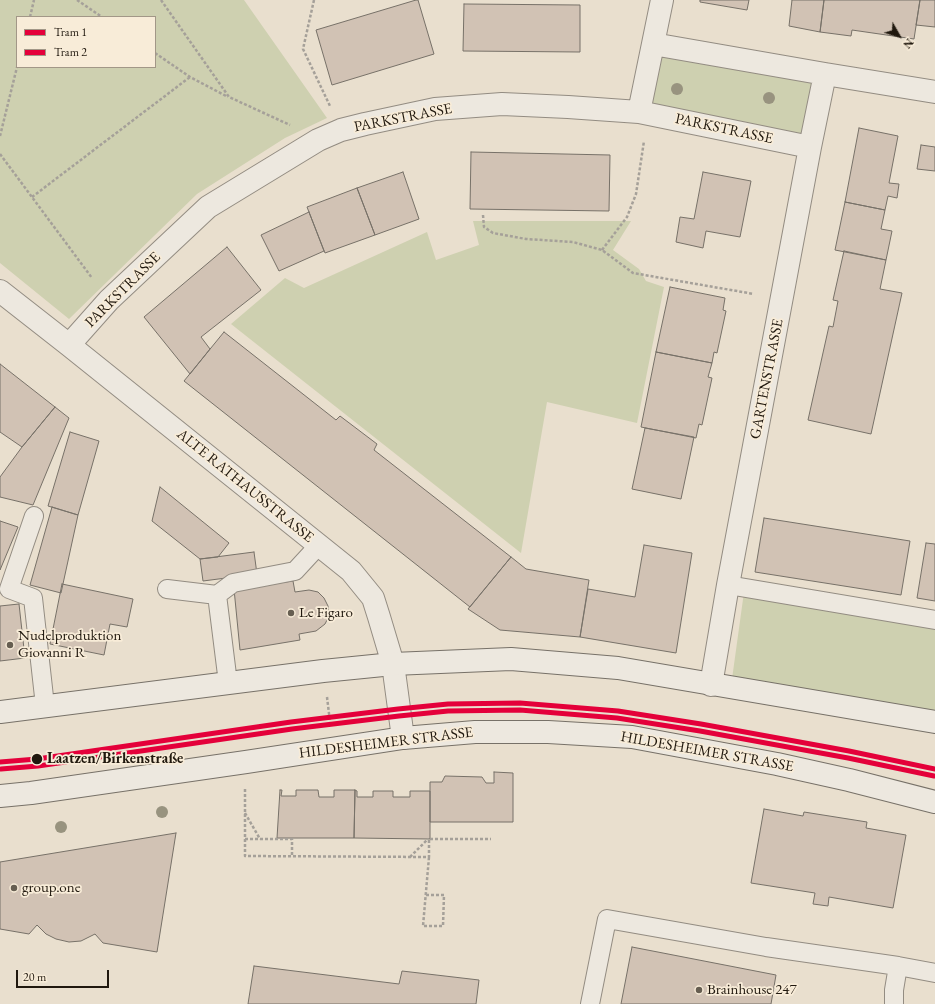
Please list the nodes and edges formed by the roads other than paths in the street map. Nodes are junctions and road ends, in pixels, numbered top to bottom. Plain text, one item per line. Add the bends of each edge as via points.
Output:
1 (662, 0) edge
2 (654, 44) junction
3 (825, 74) junction
4 (935, 92) edge
5 (643, 112) junction
6 (810, 147) junction
7 (0, 291) edge
8 (69, 344) junction
9 (34, 516) dead end
10 (319, 545) junction
11 (728, 585) junction
12 (167, 589) dead end
13 (217, 596) junction
14 (935, 620) edge
15 (393, 664) junction
16 (228, 684) junction
17 (711, 685) junction
18 (45, 706) junction
19 (0, 712) edge
20 (935, 722) edge
21 (403, 738) junction
22 (0, 796) edge
23 (935, 802) edge
24 (898, 966) junction
25 (935, 973) edge
26 (590, 1004) edge
27 (894, 1004) edge

1 - 2 street
2 - 3 street
2 - 5 street
3 - 4 street
3 - 6 street, GARTENSTRASSE
5 - 6 street, PARKSTRASSE
5 - 8 street, PARKSTRASSE via 502,104 435,109 341,130 318,140 208,207 109,300
6 - 11 street, GARTENSTRASSE
7 - 8 street, ALTE RATHAUSSTRASSE
8 - 10 street, ALTE RATHAUSSTRASSE
9 - 18 lane via 9,589 33,598
10 - 13 lane via 295,571 233,583
10 - 15 street, ALTE RATHAUSSTRASSE via 351,571 373,598
11 - 14 lane
11 - 17 street, GARTENSTRASSE
12 - 13 lane
13 - 16 lane
15 - 16 street
15 - 17 street via 510,659 618,668
15 - 21 street, ALTE RATHAUSSTRASSE
16 - 18 street
17 - 20 street
18 - 19 street
21 - 22 street, HILDESHEIMER STRASSE
21 - 23 street, HILDESHEIMER STRASSE via 475,732 548,732 632,737 778,764
24 - 25 lane
24 - 26 lane via 766,947 607,919
24 - 27 lane

